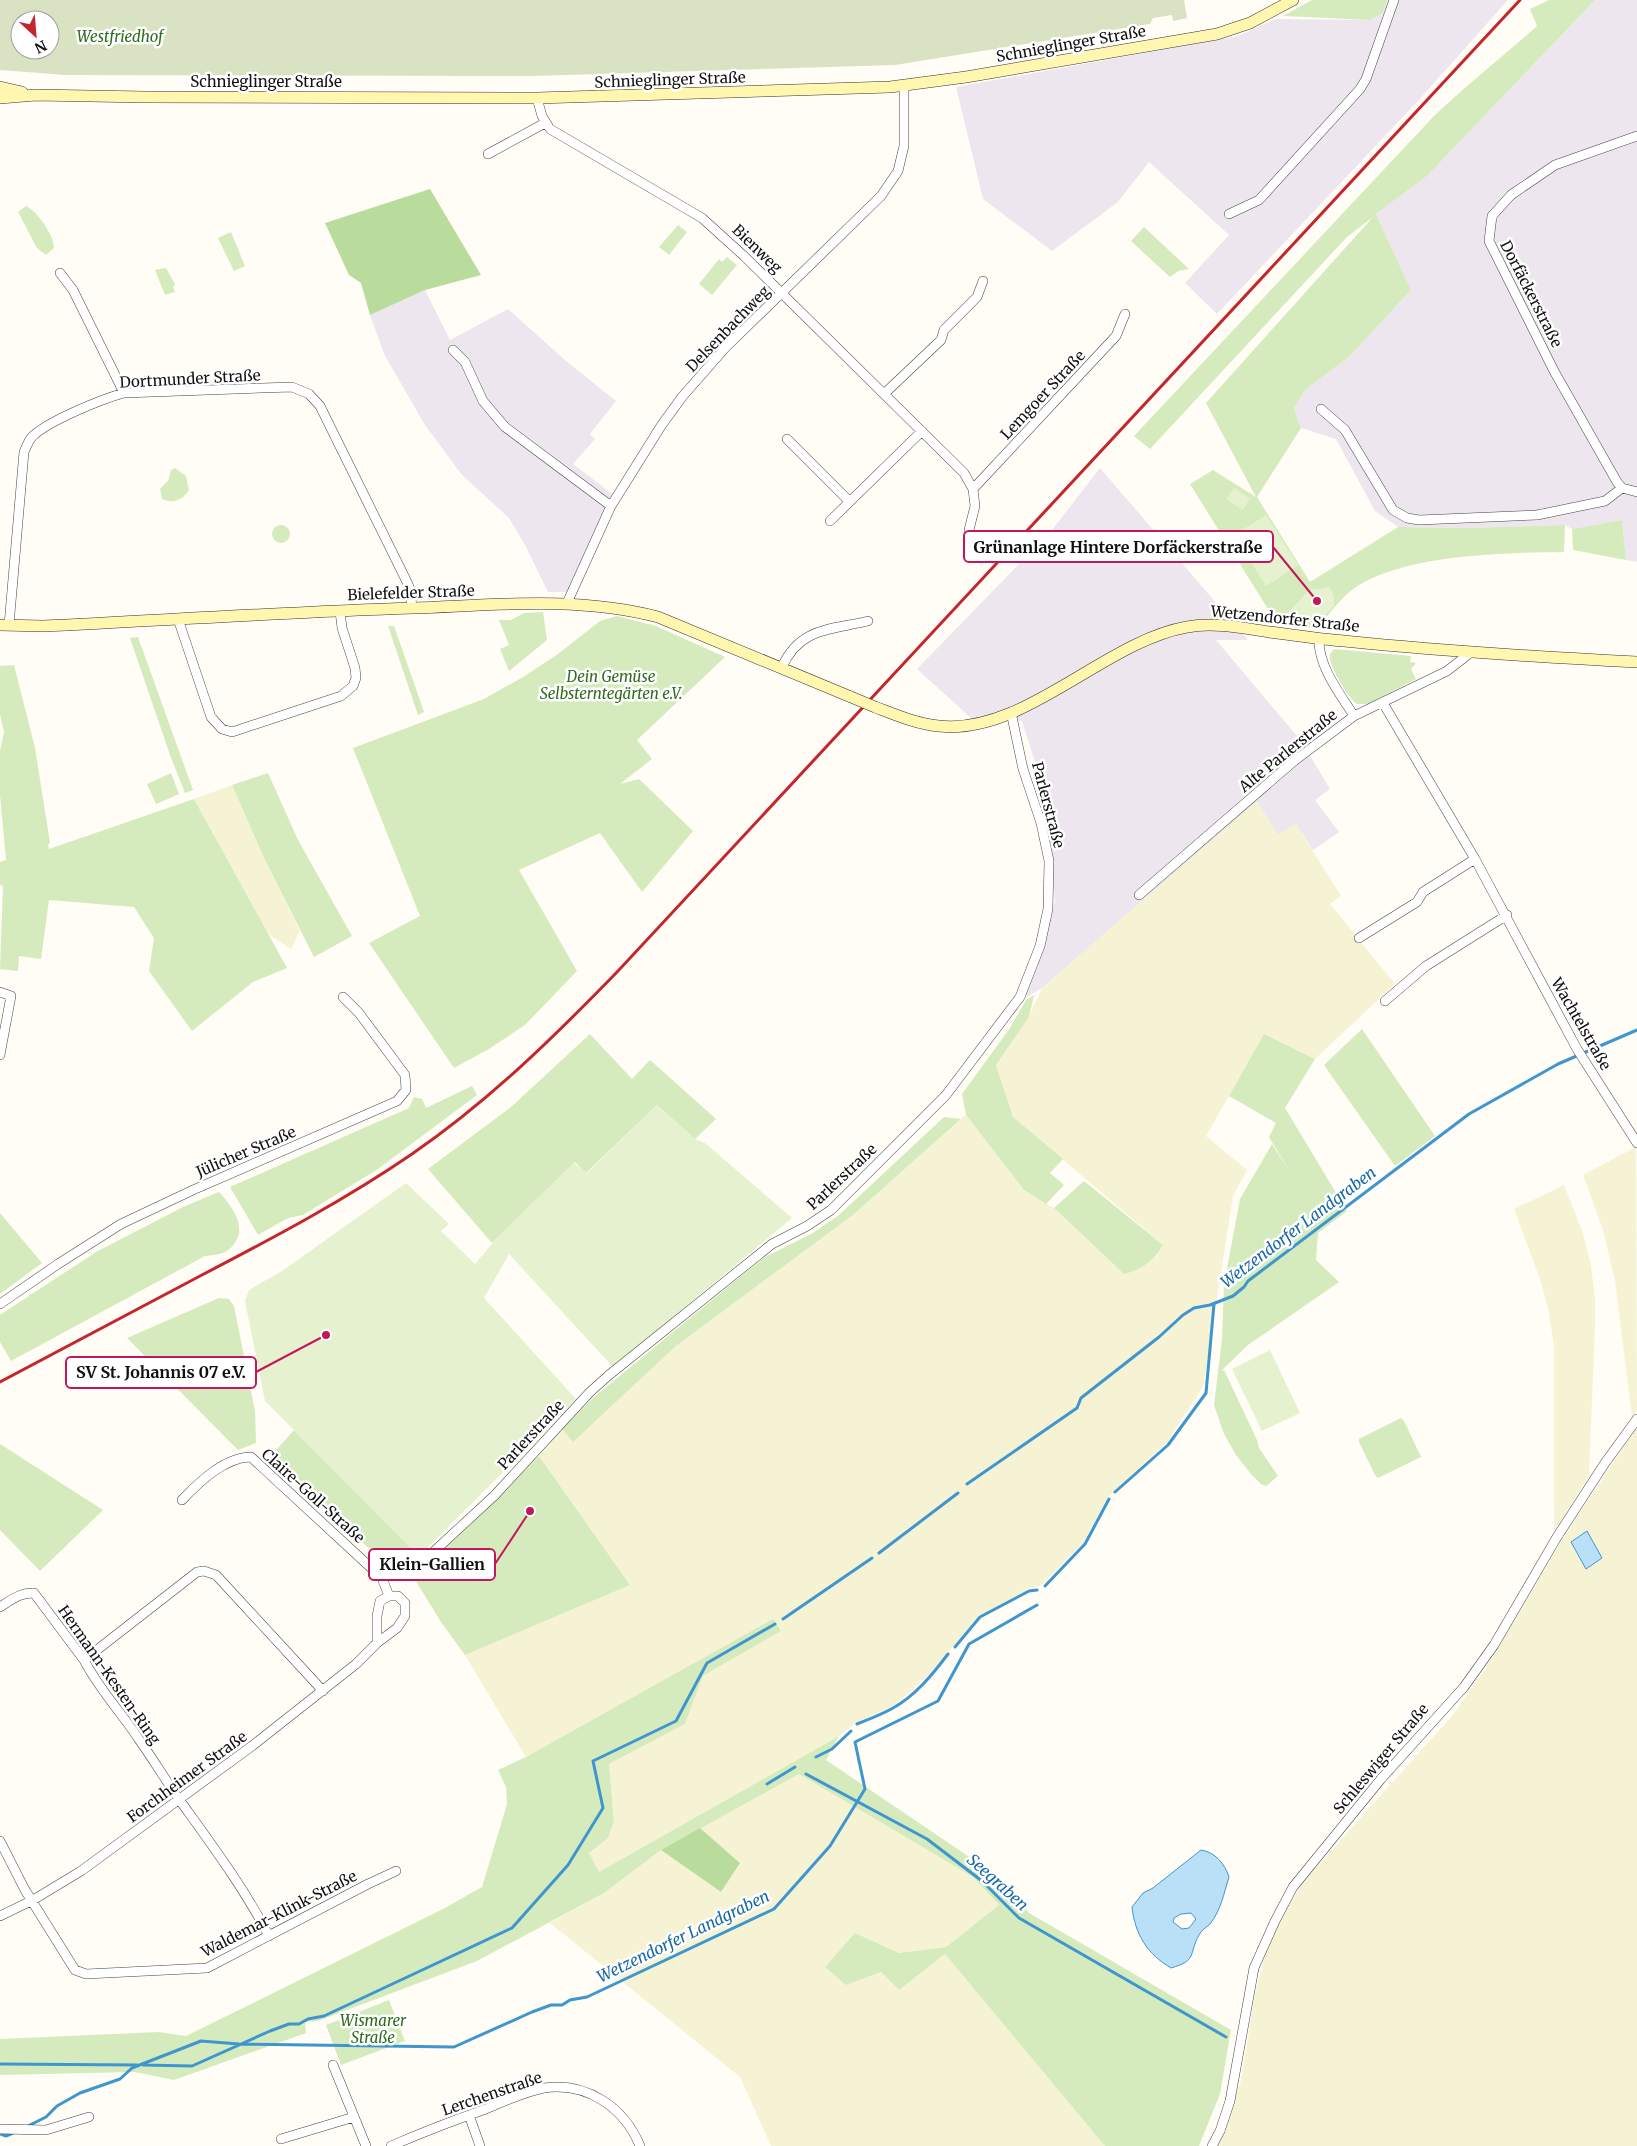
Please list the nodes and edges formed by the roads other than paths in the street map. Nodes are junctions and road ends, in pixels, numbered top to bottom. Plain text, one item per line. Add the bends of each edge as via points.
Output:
1 (1293, 0) edge
2 (1394, 0) edge
3 (904, 86) junction
4 (0, 88) edge
5 (36, 94) junction
6 (0, 98) edge
7 (537, 98) junction
8 (545, 123) junction
9 (1637, 136) edge
10 (488, 154) dead end
11 (1229, 214) dead end
12 (60, 273) dead end
13 (983, 281) dead end
14 (782, 293) junction
15 (1125, 314) dead end
16 (453, 350) dead end
17 (885, 393) junction
18 (124, 394) junction
19 (1321, 409) dead end
20 (922, 431) junction
21 (787, 439) dead end
22 (1622, 488) junction
23 (973, 490) junction
24 (1637, 492) edge
25 (849, 501) junction
26 (611, 506) junction
27 (830, 521) dead end
28 (969, 530) dead end
29 (567, 603) junction
30 (412, 608) junction
31 (340, 611) junction
32 (178, 619) junction
33 (868, 621) dead end
34 (4, 625) edge
35 (1319, 638) junction
36 (1470, 653) junction
37 (1637, 662) edge
38 (782, 667) junction
39 (811, 680) joint
40 (1383, 703) junction
41 (1011, 712) junction
42 (1354, 716) junction
43 (1475, 859) junction
44 (1139, 895) dead end
45 (1506, 915) junction
46 (1359, 938) dead end
47 (0, 992) edge
48 (343, 997) dead end
49 (1385, 1001) dead end
50 (0, 1055) edge
51 (1637, 1143) edge
52 (0, 1304) edge
53 (1637, 1419) edge
54 (182, 1500) dead end
55 (417, 1567) dead end
56 (389, 1596) junction
57 (1, 1604) edge
58 (377, 1643) junction
59 (84, 1660) junction
60 (323, 1691) junction
61 (180, 1800) junction
62 (0, 1841) edge
63 (396, 1871) dead end
64 (33, 1900) junction
65 (0, 1916) edge
66 (269, 1936) junction
67 (333, 2065) dead end
68 (469, 2115) junction
69 (89, 2117) dead end
70 (354, 2117) junction
71 (0, 2129) edge
72 (281, 2139) dead end
73 (366, 2146) edge
74 (391, 2146) edge
75 (480, 2146) edge
76 (640, 2146) edge
77 (1212, 2146) edge

1 - 3 street, Schnieglinger Straße via 1250,23 1217,34
2 - 11 street via 1369,74 1360,89 1259,200
3 - 7 street, Schnieglinger Straße
3 - 14 street, Delsenbachweg via 904,146 898,170 882,196
4 - 5 street, Schnieglinger Straße
5 - 6 street, Schnieglinger Straße
5 - 7 street, Schnieglinger Straße
7 - 8 street
8 - 10 street
8 - 14 street, Bienweg via 557,134 702,218
9 - 22 street, Dorfäckerstraße via 1555,165 1511,195 1492,216 1489,241 1554,371
12 - 18 street via 73,290
13 - 17 street via 977,297 944,330 941,340
14 - 17 street, Bienweg
14 - 26 street, Delsenbachweg via 725,348 682,397
15 - 23 street, Lemgoer Straße via 1116,336
16 - 26 street via 465,362 483,401 505,427
17 - 20 street, Bienweg
18 - 30 street, Dortmunder Straße via 292,388 309,394 320,406 406,580
18 - 34 street, Dortmunder Straße via 102,399 41,430 30,439 24,452
19 - 22 street via 1345,430 1393,510 1407,518 1537,515 1605,501
20 - 23 street, Bienweg via 964,473
20 - 25 street
21 - 25 street
22 - 24 street
23 - 28 street via 975,506
25 - 27 street
26 - 29 street, Delsenbachweg
29 - 30 street, Bielefelder Straße
29 - 38 street, Bielefelder Straße via 658,617
30 - 31 street, Bielefelder Straße
31 - 32 street, Bielefelder Straße
31 - 32 street via 355,668 353,686 341,696 232,732 222,729 211,717
32 - 34 street, Bielefelder Straße
33 - 38 street via 822,631 803,640 789,652
35 - 36 street, Wetzendorfer Straße
35 - 41 street, Wetzendorfer Straße via 1214,625 1172,630 1135,645
35 - 42 street via 1318,648 1324,664
36 - 37 street, Wetzendorfer Straße
36 - 40 street, Alte Parlerstraße via 1447,671
38 - 39 street, Bielefelder Straße
39 - 41 street, Wetzendorfer Straße, bridge via 875,707 940,727 973,725
40 - 42 street, Alte Parlerstraße
40 - 43 street, Wachtelstraße
41 - 55 street, Parlerstraße via 1049,862 1048,909 1040,946 1020,996 946,1095 831,1210 772,1244 609,1375 495,1495
42 - 44 street, Alte Parlerstraße via 1294,761
43 - 45 street, Wachtelstraße
43 - 46 street via 1423,892 1417,902
45 - 49 street via 1426,966
45 - 51 street, Wachtelstraße via 1577,1049
47 - 50 street via 11,996
48 - 52 street, Jülicher Straße via 359,1012 405,1075 406,1090 398,1101 121,1224
53 - 77 street, Schleswiger Straße via 1557,1537 1494,1645 1464,1687 1381,1779 1293,1887 1254,1968 1232,2095
54 - 56 street, Claire-Goll-Straße via 203,1477 242,1457 251,1457 382,1578
56 - 58 street via 380,1601
56 - 58 street, Forchheimer Straße via 398,1596 405,1603 405,1616 397,1628
57 - 59 street, Hermann-Kesten-Ring via 27,1592 34,1593
58 - 60 street, Forchheimer Straße
59 - 60 street via 197,1572 204,1571 216,1575
59 - 61 street, Hermann-Kesten-Ring
60 - 61 street, Forchheimer Straße
61 - 64 street, Forchheimer Straße via 93,1863
61 - 66 street, Hermann-Kesten-Ring via 244,1891
62 - 64 street, Waldemar-Klink-Straße
63 - 66 street, Waldemar-Klink-Straße
64 - 65 street, Forchheimer Straße
64 - 66 street, Waldemar-Klink-Straße via 75,1970 86,1974 207,1968
67 - 70 street
68 - 74 street, Lerchenstraße
68 - 75 street
68 - 76 street, Lerchenstraße via 542,2089 569,2088 589,2093 610,2104 630,2124
69 - 71 street via 46,2130
70 - 72 street
70 - 73 street

